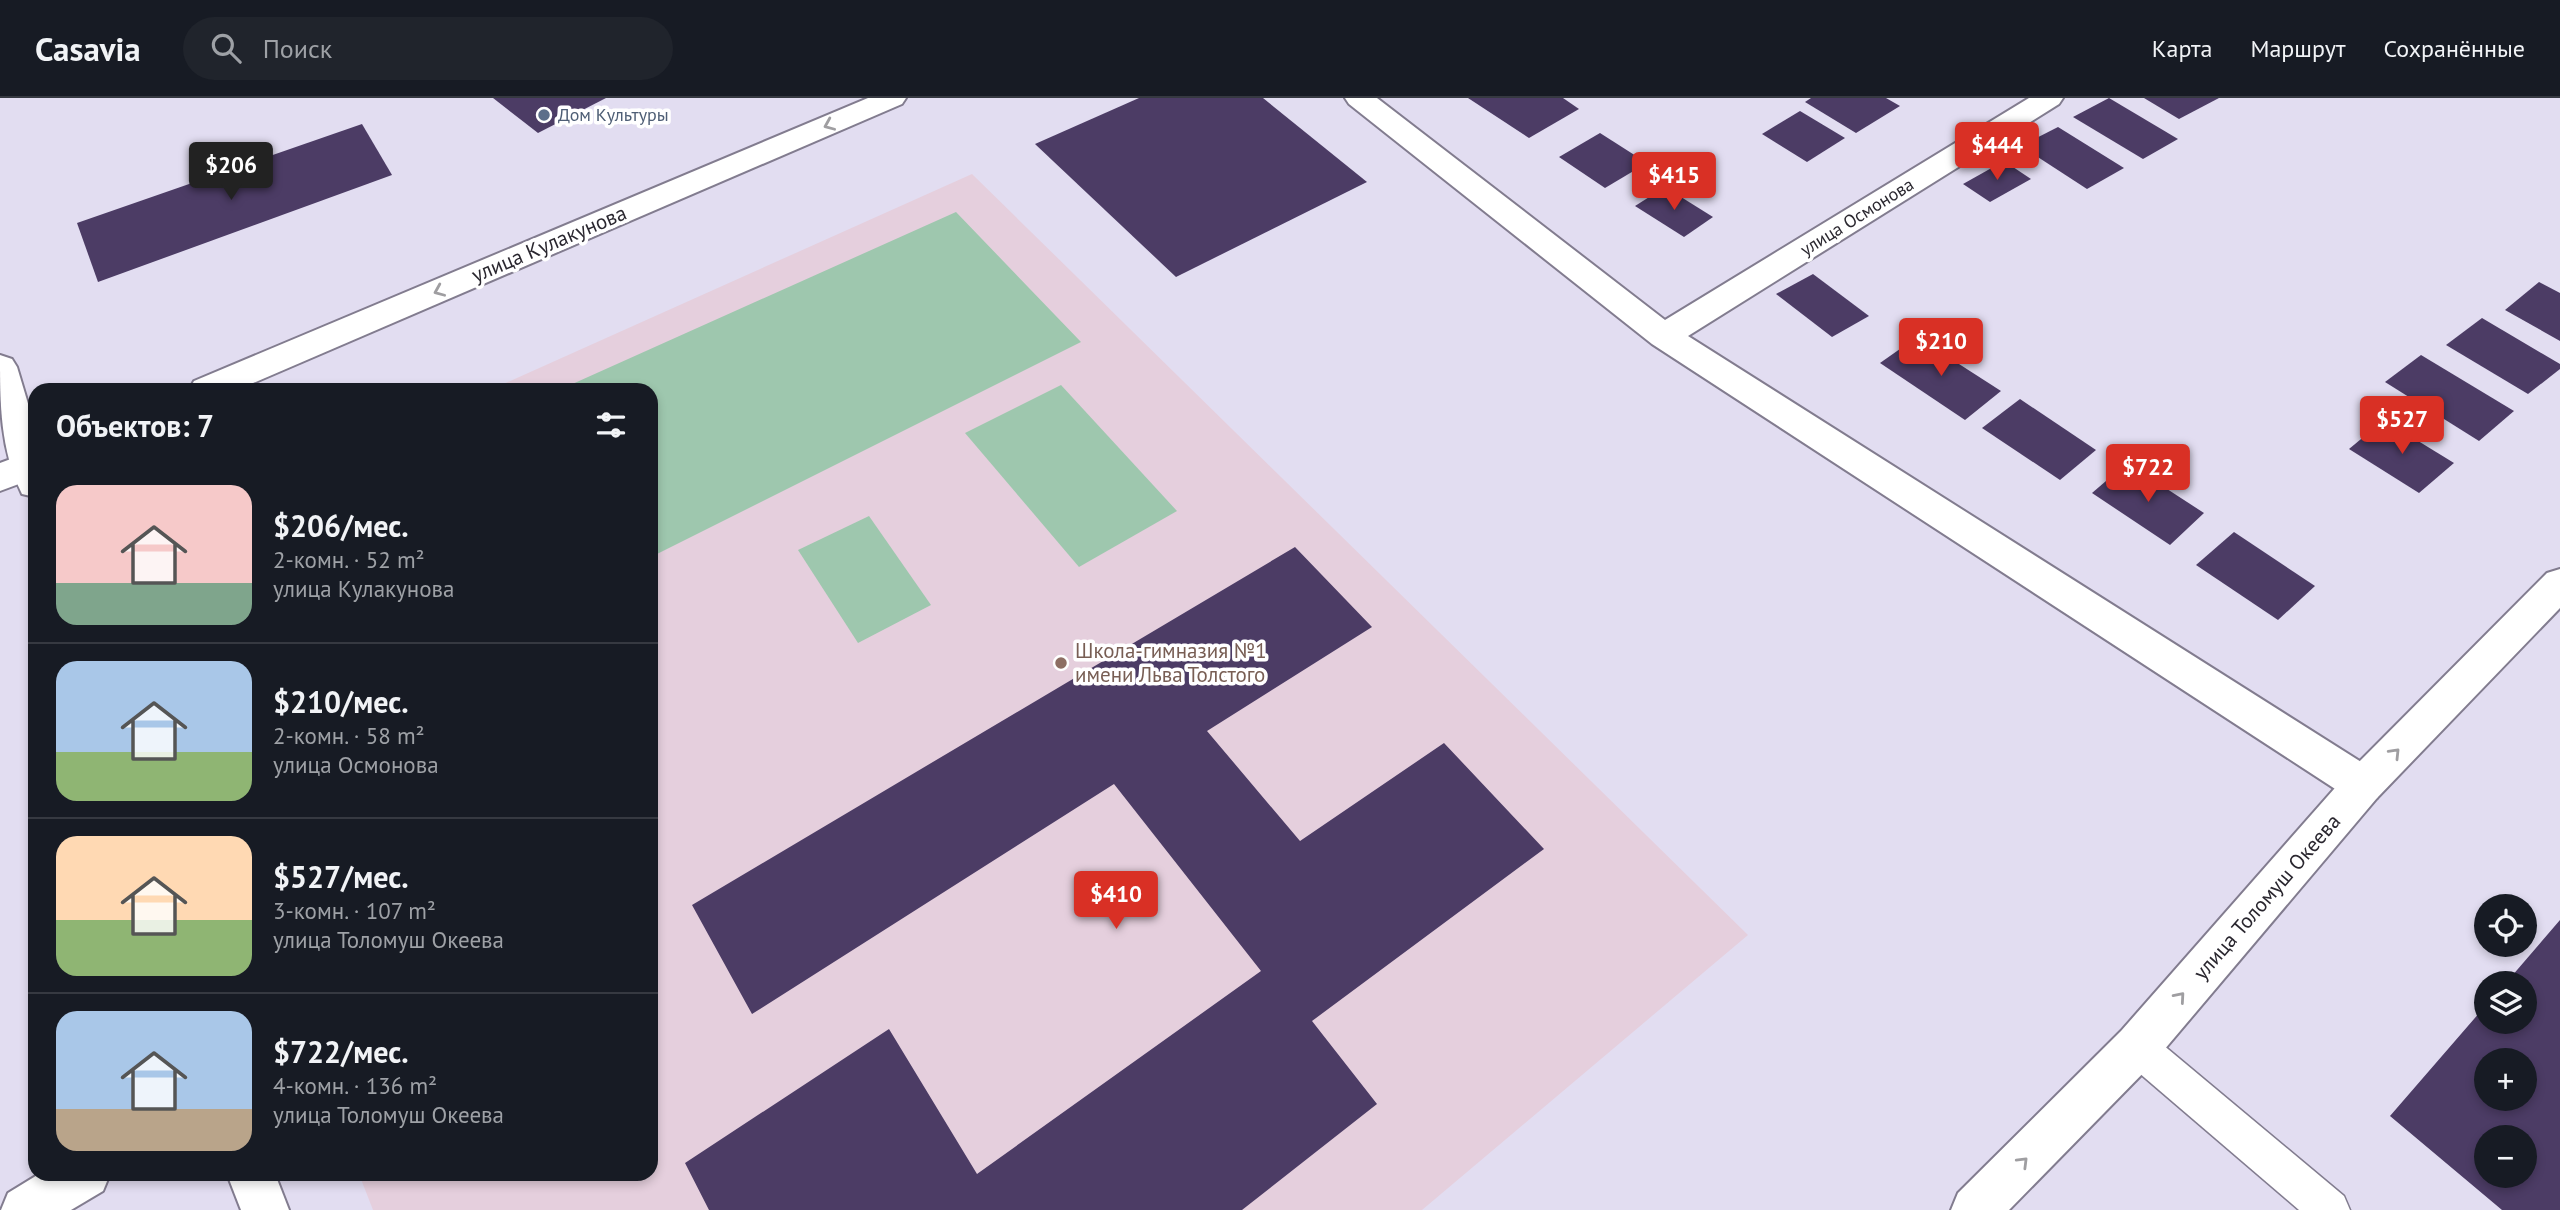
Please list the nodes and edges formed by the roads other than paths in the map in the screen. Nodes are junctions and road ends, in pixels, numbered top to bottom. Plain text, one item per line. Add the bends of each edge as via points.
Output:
1 (892, 98) edge
2 (1359, 98) edge
3 (2049, 98) edge
4 (1664, 336) junction
5 (0, 367) edge
6 (222, 383) edge
7 (25, 473) edge
8 (2560, 584) edge
9 (2363, 785) junction
10 (2137, 1047) junction
11 (74, 1181) edge
12 (254, 1181) edge
13 (25, 1210) edge
14 (265, 1210) edge
15 (1975, 1210) edge
16 (2330, 1210) edge

1 -> 6 street, улица Кулакунова
2 - 4 street
3 - 4 street, улица Осмонова
4 - 9 street
5 - 7 street
9 -> 8 street, улица Толомуш Океева
10 -> 9 street, улица Толомуш Океева
15 -> 10 street, улица Толомуш Океева
10 - 16 lane
11 - 13 street
12 - 14 street

